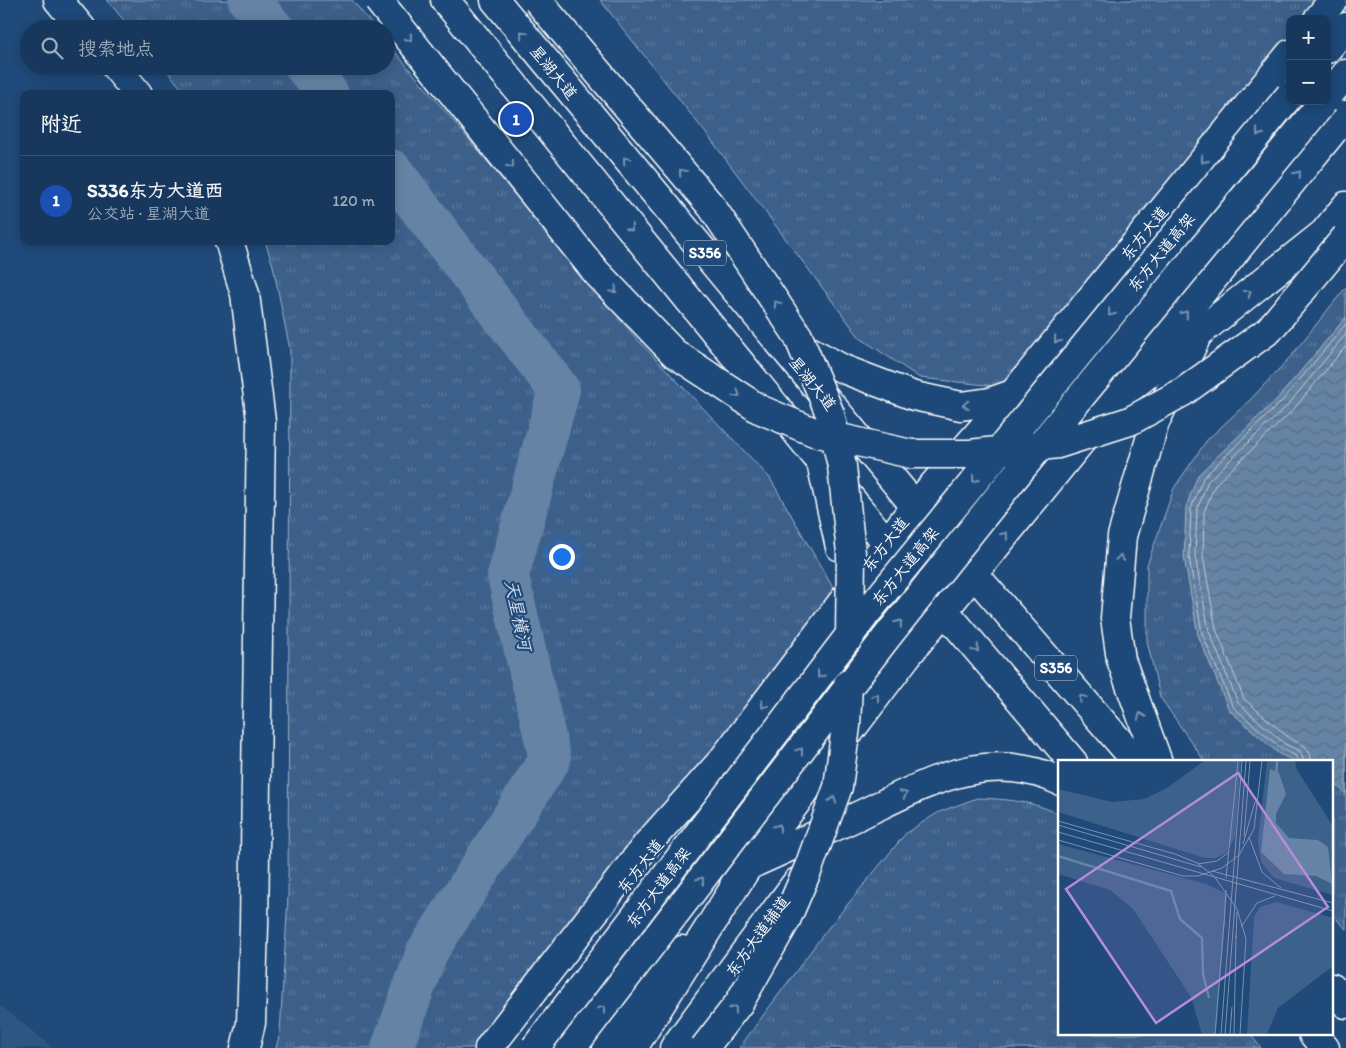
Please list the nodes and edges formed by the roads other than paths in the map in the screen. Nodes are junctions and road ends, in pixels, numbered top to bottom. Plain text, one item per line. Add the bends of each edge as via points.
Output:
1 (58, 0) edge
2 (378, 0) edge
3 (445, 0) edge
4 (496, 0) edge
5 (537, 0) edge
6 (1334, 0) edge
7 (1321, 15) edge
8 (75, 20) edge
9 (394, 20) edge
10 (395, 21) edge
11 (1346, 27) edge
12 (1331, 45) edge
13 (1286, 59) edge
14 (1346, 74) edge
15 (122, 75) edge
16 (135, 90) edge
17 (1331, 92) edge
18 (1286, 100) edge
19 (1321, 105) edge
20 (1346, 115) edge
21 (1280, 196) junction
22 (1346, 206) edge
23 (1335, 235) edge
24 (230, 245) edge
25 (768, 328) junction
26 (1199, 332) junction
27 (1014, 394) junction
28 (1115, 400) junction
29 (821, 461) junction
30 (915, 506) junction
31 (886, 542) junction
32 (975, 574) junction
33 (846, 596) junction
34 (945, 612) junction
35 (727, 755) junction
36 (1071, 760) edge
37 (1135, 760) edge
38 (1157, 760) edge
39 (1058, 780) edge
40 (840, 824) junction
41 (748, 866) junction
42 (1334, 990) edge
43 (1346, 1004) edge
44 (1315, 1036) edge
45 (245, 1048) edge
46 (489, 1048) edge
47 (498, 1048) edge
48 (535, 1048) edge
49 (572, 1048) edge
50 (607, 1048) edge
51 (633, 1048) edge
52 (674, 1048) edge
53 (704, 1048) edge
54 (1325, 1048) edge

1 - 8 main road
2 -> 9 main road, bridge
3 -> 29 main road, S356
25 -> 4 main road, 星湖大道 / S356
53 -> 5 main road, bridge via 739,1003 786,920 838,787 846,726 852,610 851,553 842,466 830,414 798,336 712,207
6 - 7 main road
10 -> 23 main road, bridge via 596,272 674,353 759,409 814,432 911,454 970,454 1058,444 1130,421 1184,392 1269,330
11 - 12 main road
13 -> 27 main road, 东方大道
14 - 17 main road
15 - 16 main road
18 -> 48 main road, 东方大道高架, bridge via 865,615
49 -> 19 main road, 东方大道高架, bridge via 886,638
21 -> 20 main road
21 - 26 main road
28 -> 21 main road
22 - 23 main road
26 -> 23 main road
24 - 45 main road via 245,294 261,421 254,926 251,1023
27 -> 25 main road via 990,402 961,406 914,396 843,369
25 - 30 main road, 星湖大道 / S356
26 - 28 main road
38 -> 26 main road via 1121,660 1115,618 1122,536 1155,422
27 - 30 main road, 东方大道
32 -> 28 main road
29 - 31 main road, S356
29 - 33 main road via 840,539
30 - 31 main road, 东方大道
30 - 32 main road, 星湖大道 / S356
31 - 33 main road, 东方大道
31 - 34 main road, S356
32 - 34 main road
37 -> 32 main road, 星湖大道 / S356
33 -> 35 main road, 东方大道
34 -> 36 main road, S356
41 -> 34 main road via 906,657
35 - 46 main road via 648,843
35 - 47 main road, 东方大道
40 -> 39 main road via 938,778 980,768 1016,768
40 - 41 main road
40 - 52 main road, 东方大道辅道
41 - 50 main road
41 - 51 main road
42 - 43 main road
44 - 54 main road

